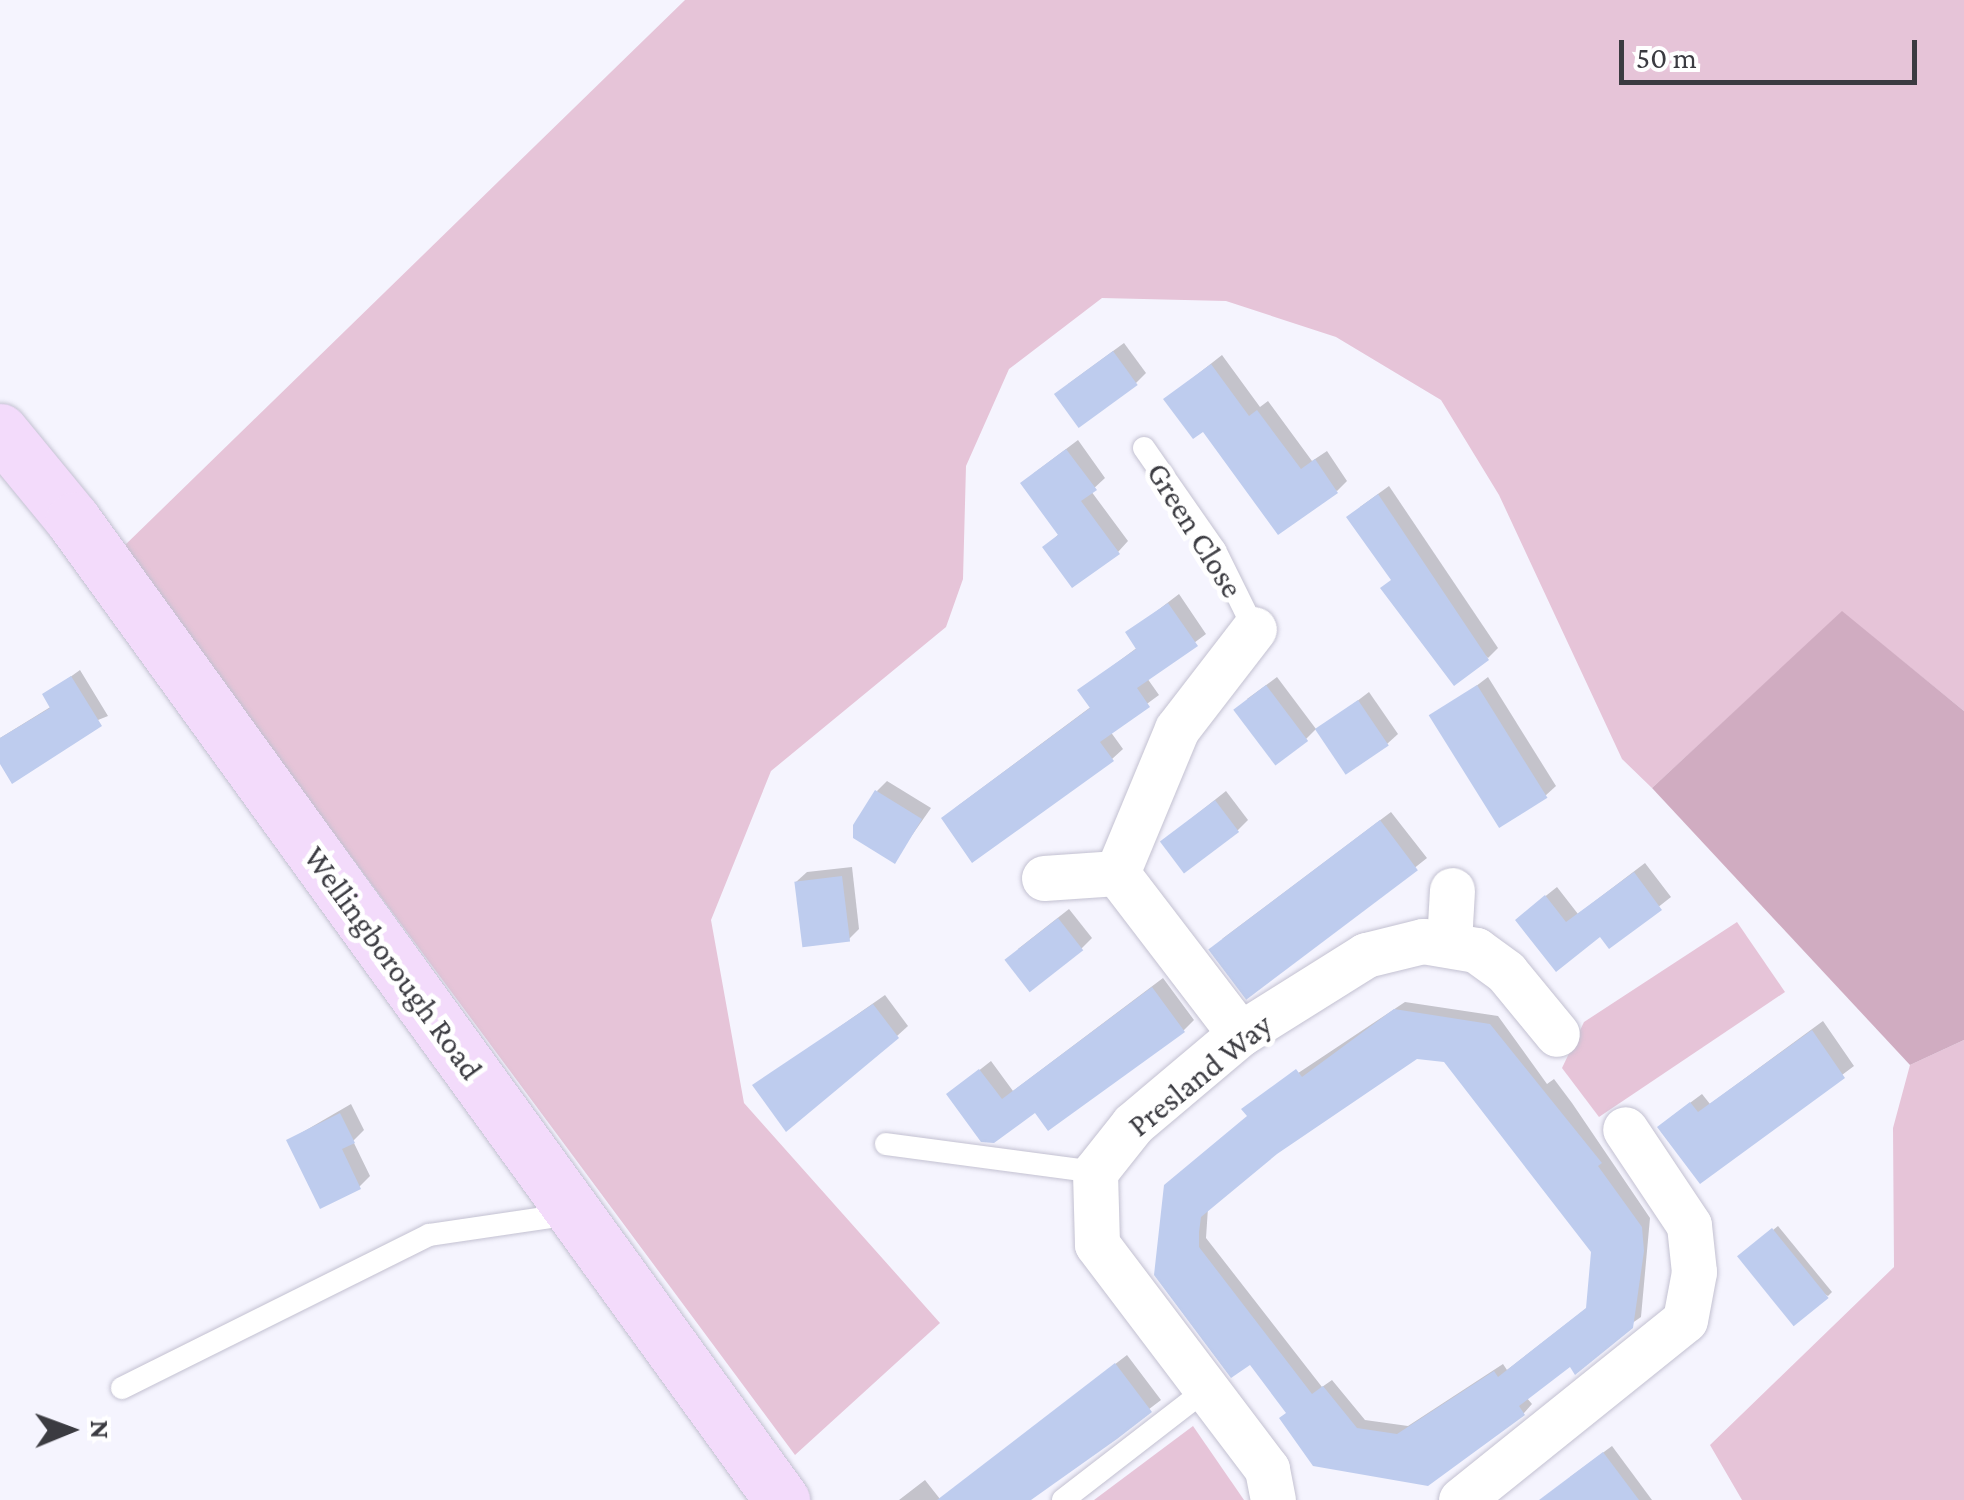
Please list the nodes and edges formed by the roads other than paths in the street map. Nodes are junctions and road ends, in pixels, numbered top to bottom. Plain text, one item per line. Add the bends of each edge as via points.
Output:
1 (0, 431) edge
2 (1144, 448) dead end
3 (1254, 629) joint
4 (1117, 873) junction
5 (1044, 878) dead end
6 (1452, 890) dead end
7 (1448, 942) junction
8 (1240, 1034) junction
9 (1557, 1034) dead end
10 (1626, 1129) dead end
11 (886, 1144) dead end
12 (1095, 1172) junction
13 (574, 1214) junction
14 (122, 1388) dead end
15 (1204, 1391) junction
16 (1476, 1497) edge
17 (782, 1500) edge
18 (1062, 1500) edge
19 (1273, 1500) edge

1 - 13 main road, Wellingborough Road via 73,520
2 - 3 lane, Green Close via 1215,550
3 - 4 street, Green Close via 1177,729
4 - 5 street
4 - 8 street
6 - 7 street
7 - 8 street, Presland Way via 1366,955
7 - 9 street via 1476,950 1506,972
8 - 12 street, Presland Way via 1134,1124
10 - 16 street via 1689,1226 1694,1272 1685,1320 1605,1380
11 - 12 lane
12 - 15 street via 1097,1244
13 - 14 lane via 429,1234
13 - 17 main road, Wellingborough Road
15 - 18 lane
15 - 19 street via 1267,1469

